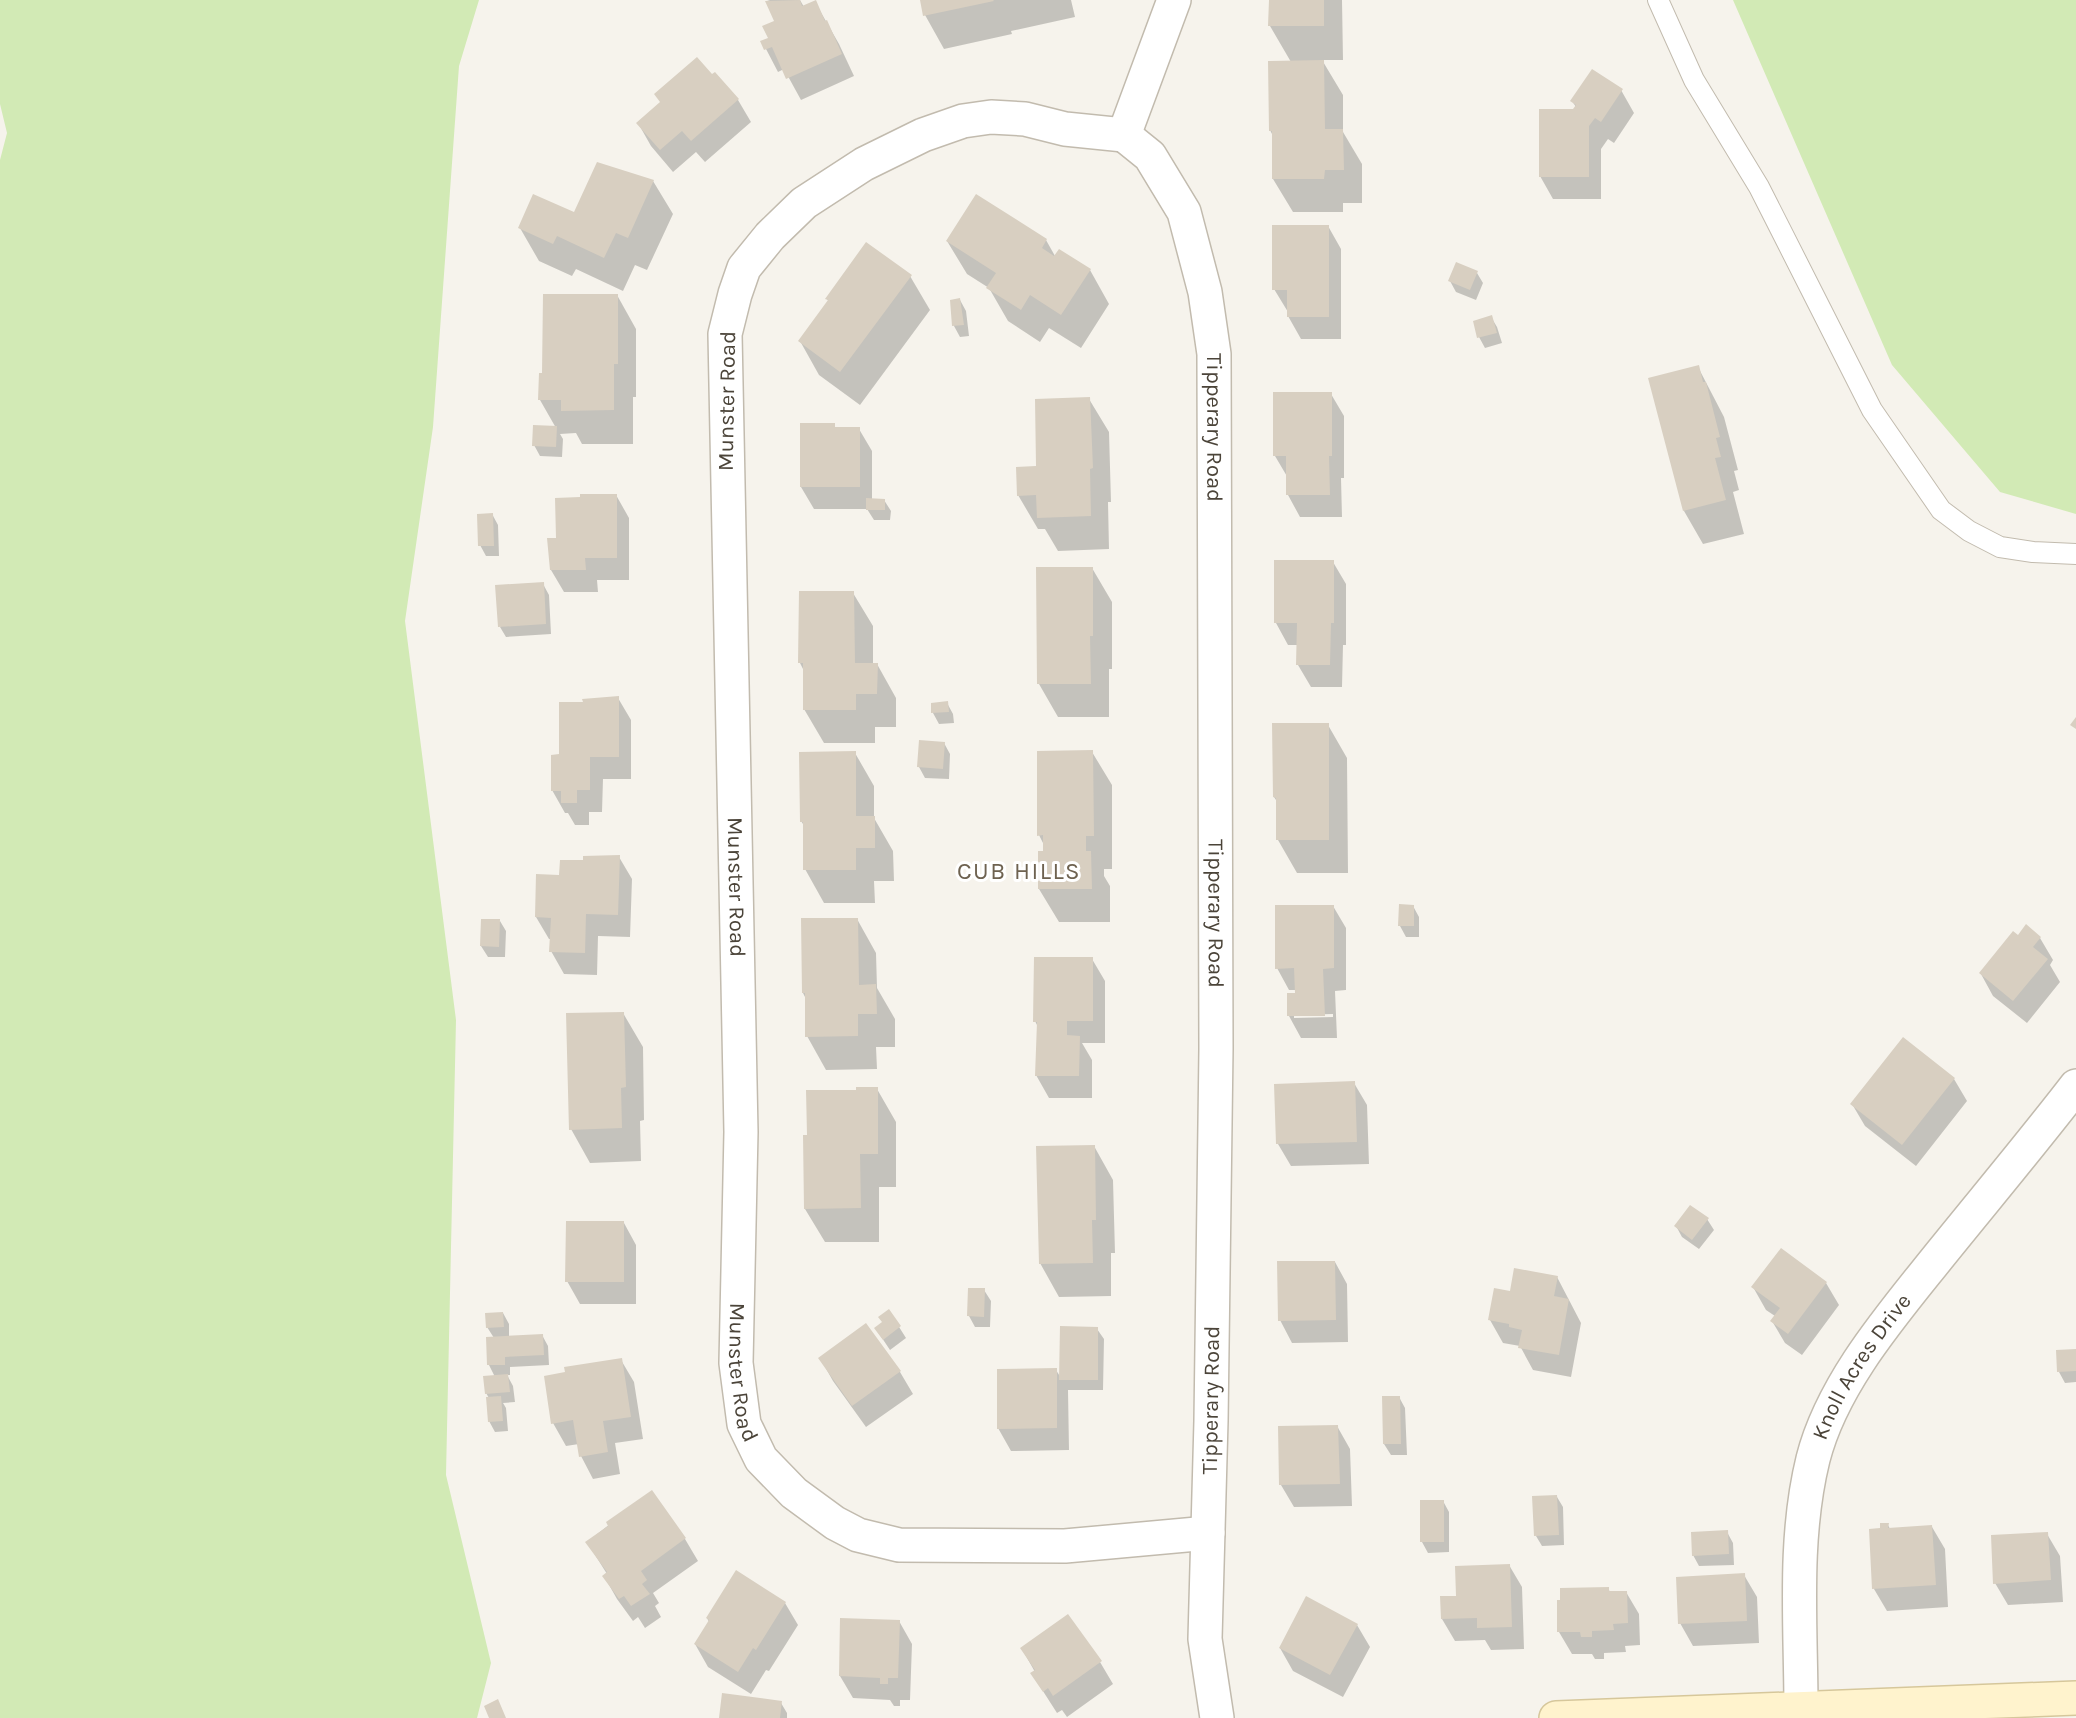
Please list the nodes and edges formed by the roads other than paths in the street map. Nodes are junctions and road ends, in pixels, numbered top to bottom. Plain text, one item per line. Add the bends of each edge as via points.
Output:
1 (1174, 0) edge
2 (1658, 0) edge
3 (1124, 135) junction
4 (2076, 554) edge
5 (2076, 1086) edge
6 (1208, 1533) junction
7 (2076, 1698) edge
8 (1802, 1709) junction
9 (1906, 1711) edge
10 (1217, 1718) edge
11 (1556, 1718) edge

1 - 3 street
2 - 4 lane via 1694,80 1759,187 1872,410 1941,510 2000,547
3 - 6 street, Tipperary Road via 1150,156 1184,212 1205,292 1214,354 1216,1049
3 - 6 street, Munster Road via 991,117 963,121 923,135 864,164 804,203 744,268 735,294 724,334 741,1132 736,1363 744,1424 761,1459 794,1493 858,1535 899,1545 1065,1546
5 - 8 street, Knoll Acres Drive via 1898,1307 1827,1417 1813,1458 1800,1543
6 - 10 street, Tipperary Road via 1205,1639
7 - 9 street
8 - 9 street
8 - 11 street

